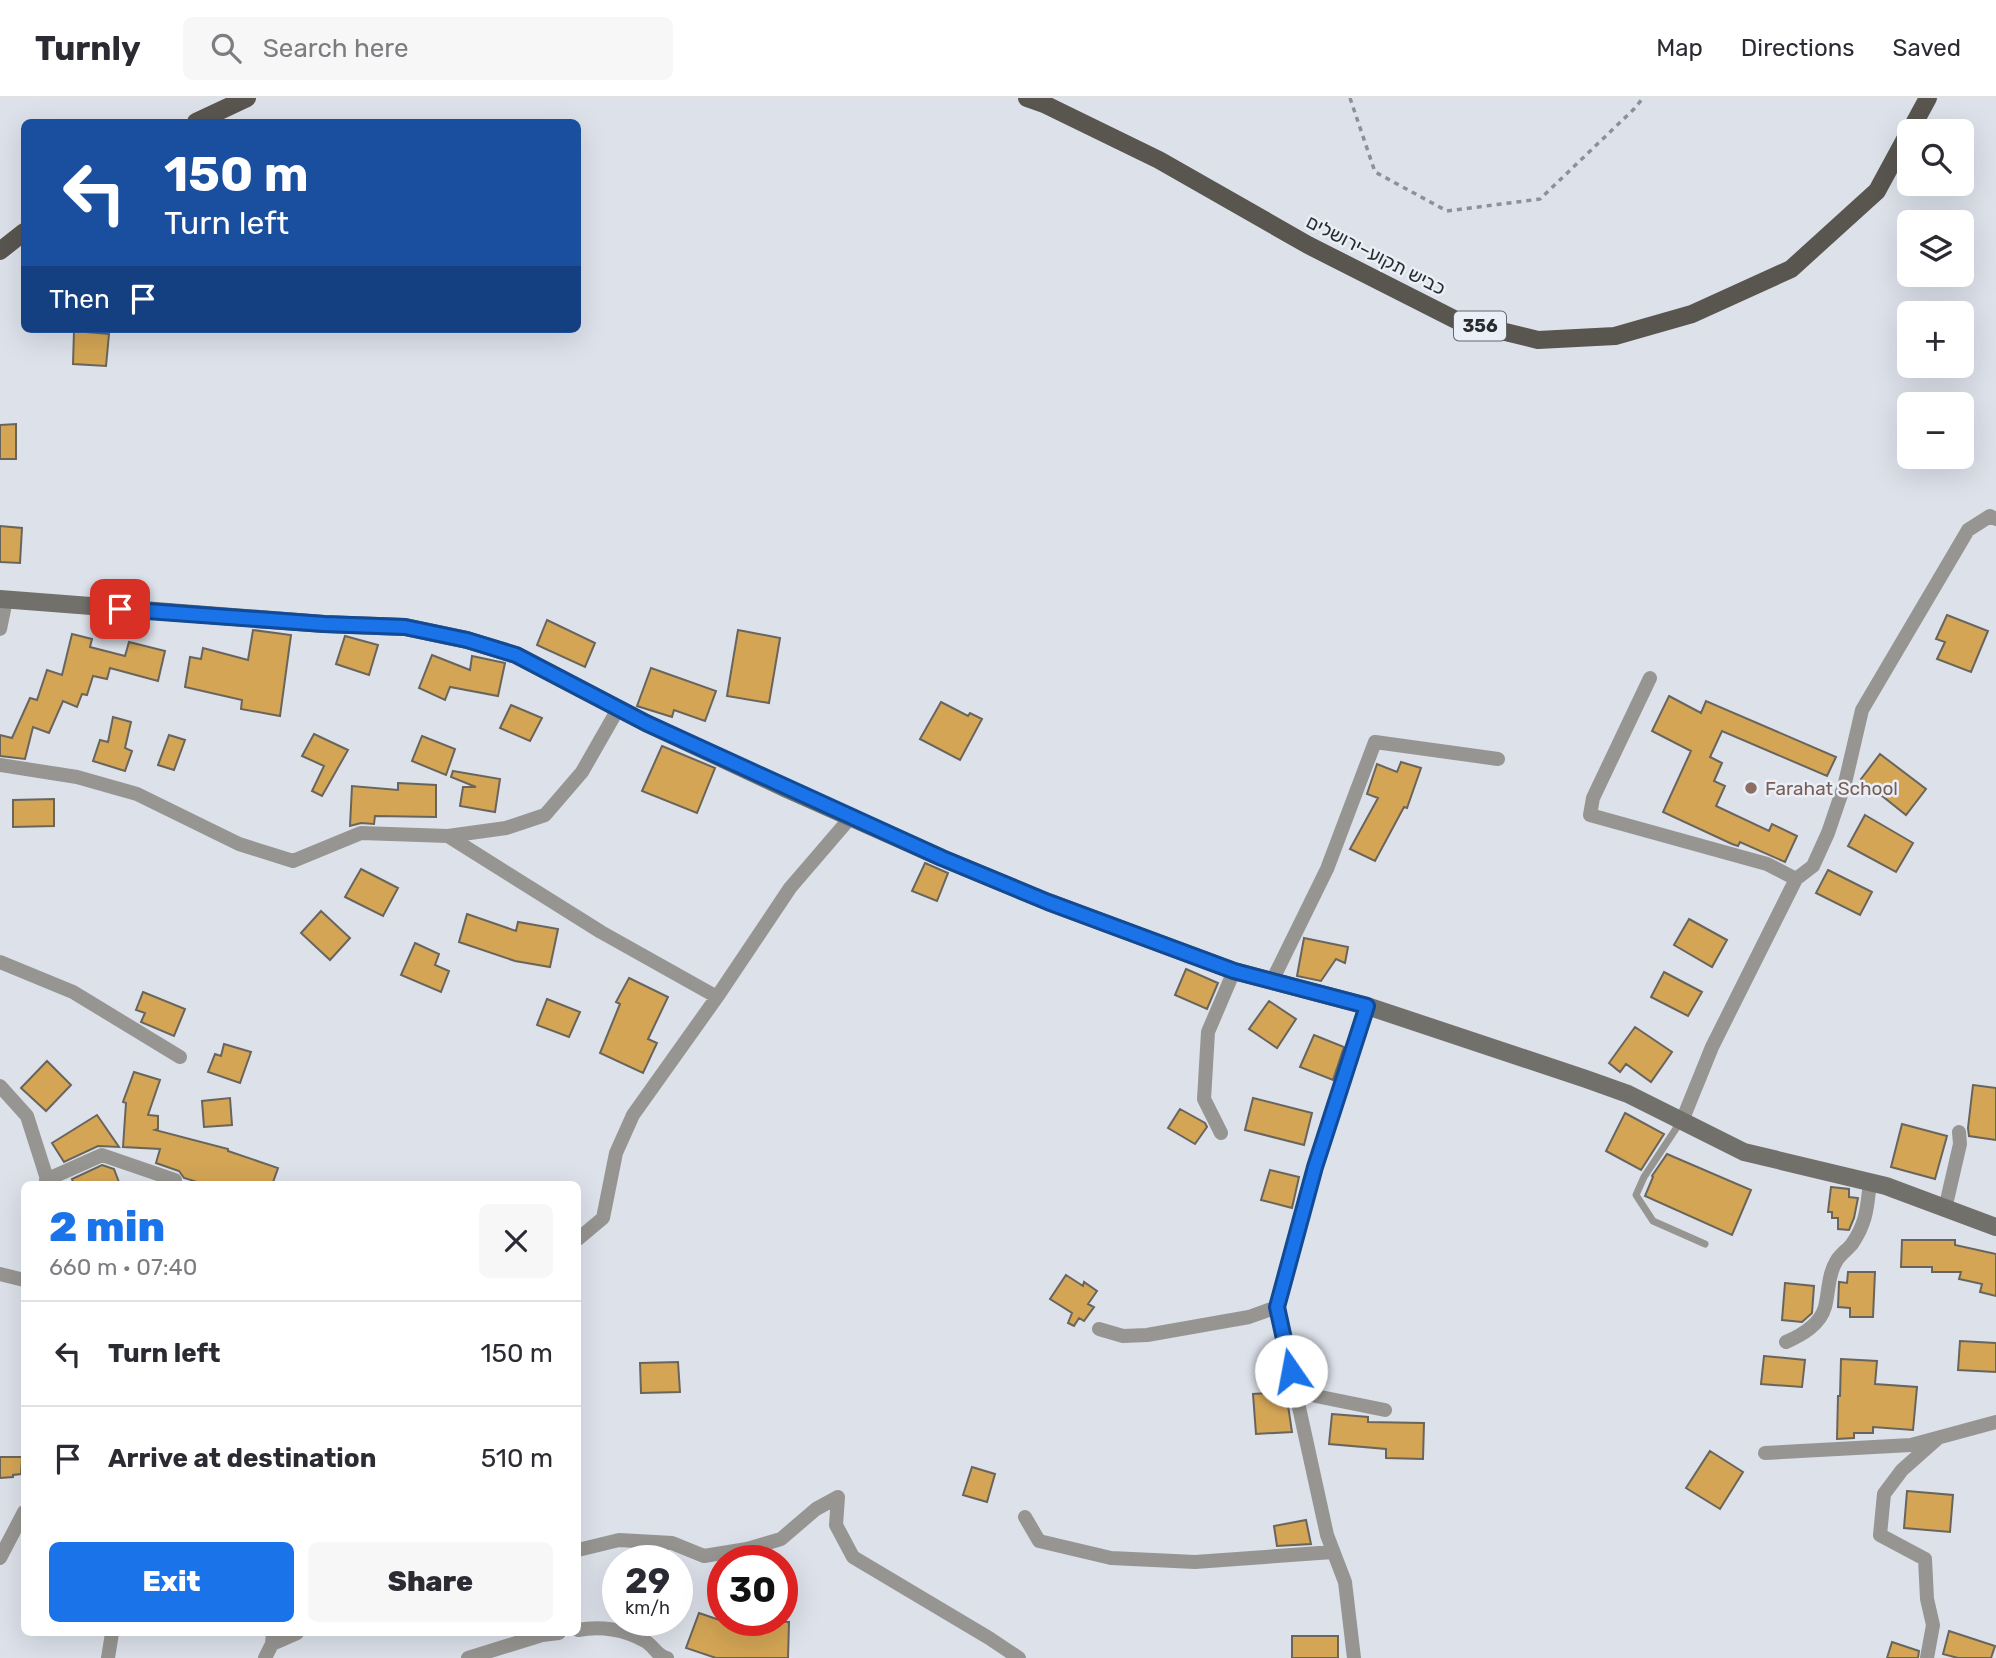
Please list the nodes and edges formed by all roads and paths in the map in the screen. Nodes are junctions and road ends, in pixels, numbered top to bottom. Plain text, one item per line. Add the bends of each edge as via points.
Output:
1 (215, 98) edge
2 (247, 98) edge
3 (1027, 98) edge
4 (1350, 98) edge
5 (1643, 98) edge
6 (1928, 98) edge
7 (198, 119) edge
8 (202, 119) edge
9 (1917, 119) edge
10 (1897, 155) edge
11 (21, 234) edge
12 (0, 251) edge
13 (1996, 519) edge
14 (3, 599) edge
15 (0, 629) edge
16 (1650, 678) dead end
17 (618, 709) junction
18 (1498, 759) dead end
19 (0, 765) edge
20 (851, 817) junction
21 (447, 836) junction
22 (1796, 879) junction
23 (0, 962) edge
24 (1234, 971) junction
25 (1272, 981) junction
26 (717, 997) junction
27 (1367, 1006) junction
28 (180, 1057) dead end
29 (0, 1086) edge
30 (1682, 1121) junction
31 (1959, 1132) dead end
32 (1221, 1133) dead end
33 (48, 1181) edge
34 (50, 1181) edge
35 (175, 1181) dead end
36 (1870, 1182) junction
37 (1945, 1209) junction
38 (1996, 1227) edge
39 (581, 1236) edge
40 (1705, 1244) dead end
41 (0, 1274) edge
42 (21, 1279) edge
43 (1277, 1307) junction
44 (1099, 1329) dead end
45 (1786, 1342) dead end
46 (1296, 1392) junction
47 (1385, 1410) dead end
48 (1996, 1422) edge
49 (1937, 1438) junction
50 (1765, 1453) dead end
51 (1025, 1517) dead end
52 (21, 1518) edge
53 (581, 1549) edge
54 (1334, 1552) junction
55 (0, 1558) edge
56 (581, 1630) edge
57 (112, 1636) edge
58 (539, 1636) edge
59 (273, 1639) edge
60 (108, 1658) edge
61 (265, 1658) edge
62 (468, 1658) edge
63 (667, 1658) edge
64 (1019, 1658) edge
65 (1354, 1658) edge
66 (1927, 1658) edge

1 - 7 main road
2 - 8 main road
3 - 10 main road, כביש תקוע–ירושלים / 356 via 1159,160 1308,245 1456,320 1538,340 1615,336 1692,314 1791,269 1877,191
4 - 5 path via 1375,172 1447,211 1540,199
6 - 9 main road, כביש תקוע–ירושלים / 356
11 - 12 main road
13 - 22 street via 1990,516 1968,530 1862,710 1828,833 1812,866
14 - 15 street
14 - 17 street via 405,627 516,655
16 - 22 street via 1593,798 1590,815 1767,864
17 - 20 street
17 - 21 street via 582,772 545,815 506,828
18 - 25 street via 1376,742 1327,869
19 - 21 street via 77,777 137,794 239,844 293,861 361,833
20 - 24 street via 1048,902
20 - 26 street via 790,888
21 - 26 street via 601,932
22 - 30 street via 1712,1047
23 - 28 street via 73,992
24 - 25 street
24 - 32 street via 1208,1032 1204,1099
25 - 27 street
26 - 39 street via 634,1115 616,1153 603,1218
27 - 30 street via 1628,1094
27 - 43 street via 1315,1167
29 - 33 street via 27,1116
30 - 36 street via 1744,1152
30 - 40 lane via 1636,1195 1653,1221
31 - 37 street
34 - 35 street via 102,1155
36 - 37 street
36 - 45 street via 1864,1224 1837,1260 1825,1309 1815,1324
37 - 38 street
41 - 42 street
43 - 44 street via 1249,1317 1147,1335 1124,1336
43 - 46 street
46 - 47 street
46 - 54 street
48 - 49 street
49 - 50 street via 1911,1445
49 - 66 street via 1884,1494 1880,1535 1925,1559 1933,1625
51 - 54 street via 1039,1541 1111,1558 1195,1562
52 - 55 street
53 - 64 street via 619,1540 673,1543 704,1556 747,1549 781,1539 838,1497 836,1525 853,1557
54 - 65 street via 1345,1582
56 - 63 street via 614,1629 646,1641
57 - 60 street
58 - 62 street
59 - 61 street

